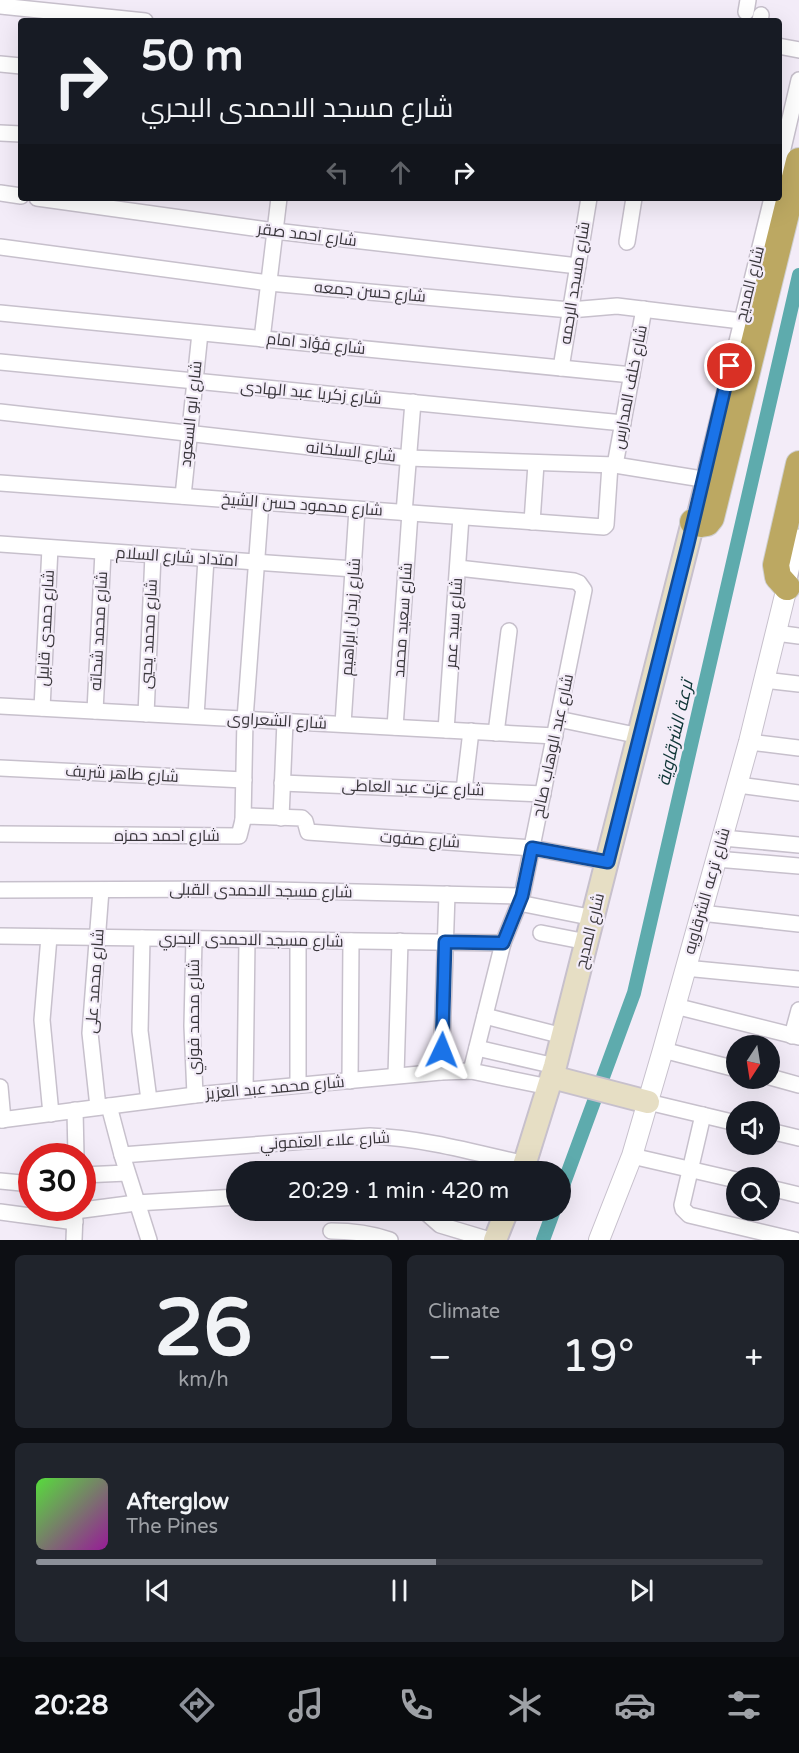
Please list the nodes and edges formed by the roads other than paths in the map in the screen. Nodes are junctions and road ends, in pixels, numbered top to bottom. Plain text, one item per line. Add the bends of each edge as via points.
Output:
1 (0, 6) edge
2 (116, 18) edge
3 (782, 47) edge
4 (799, 50) edge
5 (0, 64) edge
6 (18, 66) edge
7 (799, 80) edge
8 (0, 133) edge
9 (18, 134) edge
10 (784, 161) edge
11 (0, 193) edge
12 (18, 196) edge
13 (58, 201) edge
14 (279, 201) edge
15 (584, 201) edge
16 (634, 201) edge
17 (770, 201) edge
18 (776, 201) edge
19 (275, 231) junction
20 (627, 242) dead end
21 (0, 247) edge
22 (578, 266) junction
23 (269, 283) junction
24 (644, 309) junction
25 (570, 310) junction
26 (0, 313) edge
27 (741, 321) junction
28 (200, 333) junction
29 (262, 339) junction
30 (0, 362) edge
31 (561, 368) junction
32 (632, 375) junction
33 (195, 381) junction
34 (413, 402) junction
35 (0, 412) edge
36 (623, 423) junction
37 (189, 434) junction
38 (408, 458) junction
39 (536, 464) junction
40 (799, 464) edge
41 (612, 465) junction
42 (702, 479) junction
43 (0, 483) edge
44 (183, 496) junction
45 (261, 502) junction
46 (357, 509) junction
47 (407, 513) junction
48 (461, 517) junction
49 (532, 522) junction
50 (693, 522) junction
51 (604, 527) joint
52 (0, 544) edge
53 (798, 545) edge
54 (50, 548) junction
55 (103, 552) junction
56 (153, 555) junction
57 (206, 559) junction
58 (256, 562) junction
59 (458, 568) junction
60 (354, 569) junction
61 (793, 588) edge
62 (509, 632) dead end
63 (776, 633) junction
64 (799, 636) edge
65 (764, 680) junction
66 (799, 684) edge
67 (0, 706) edge
68 (42, 708) junction
69 (95, 711) junction
70 (146, 714) junction
71 (196, 716) junction
72 (245, 719) junction
73 (558, 719) junction
74 (285, 721) junction
75 (343, 724) junction
76 (395, 727) junction
77 (446, 730) junction
78 (471, 731) junction
79 (496, 733) junction
80 (555, 736) junction
81 (640, 736) junction
82 (749, 742) junction
83 (799, 748) edge
84 (0, 768) edge
85 (244, 780) junction
86 (282, 783) junction
87 (738, 785) junction
88 (464, 790) junction
89 (799, 793) edge
90 (543, 794) junction
91 (281, 818) junction
92 (243, 820) junction
93 (308, 832) joint
94 (0, 834) edge
95 (723, 838) junction
96 (799, 845) edge
97 (532, 848) junction
98 (716, 859) junction
99 (608, 862) junction
100 (799, 866) edge
101 (0, 890) edge
102 (101, 890) junction
103 (447, 894) junction
104 (520, 899) junction
105 (701, 913) junction
106 (594, 918) junction
107 (799, 924) edge
108 (541, 933) dead end
109 (1, 936) edge
110 (49, 937) junction
111 (97, 938) junction
112 (142, 938) junction
113 (194, 939) junction
114 (248, 940) junction
115 (298, 940) junction
116 (351, 941) junction
117 (400, 942) junction
118 (445, 942) junction
119 (587, 942) junction
120 (503, 943) junction
121 (0, 952) edge
122 (685, 968) junction
123 (799, 980) edge
124 (675, 1006) junction
125 (799, 1010) edge
126 (484, 1016) junction
127 (563, 1036) junction
128 (796, 1036) edge
129 (477, 1048) junction
130 (663, 1050) junction
131 (726, 1066) edge
132 (471, 1071) junction
133 (441, 1072) junction
134 (396, 1075) junction
135 (552, 1077) junction
136 (780, 1080) edge
137 (350, 1081) junction
138 (298, 1085) junction
139 (799, 1085) edge
140 (0, 1087) edge
141 (245, 1090) junction
142 (195, 1095) junction
143 (149, 1100) junction
144 (641, 1100) junction
145 (104, 1107) junction
146 (75, 1110) junction
147 (51, 1114) junction
148 (703, 1115) junction
149 (2, 1120) edge
150 (726, 1121) edge
151 (780, 1133) edge
152 (799, 1138) edge
153 (76, 1143) edge
154 (122, 1155) junction
155 (632, 1156) junction
156 (499, 1161) edge
157 (525, 1161) edge
158 (690, 1170) junction
159 (127, 1173) junction
160 (96, 1174) edge
161 (726, 1178) edge
162 (0, 1181) edge
163 (18, 1183) edge
164 (780, 1190) edge
165 (799, 1195) edge
166 (226, 1198) edge
167 (136, 1203) junction
168 (96, 1210) edge
169 (0, 1212) edge
170 (18, 1212) edge
171 (75, 1221) edge
172 (435, 1221) edge
173 (503, 1221) edge
174 (332, 1231) dead end
175 (74, 1240) edge
176 (149, 1240) edge
177 (390, 1240) edge
178 (490, 1240) edge
179 (495, 1240) edge
180 (599, 1240) edge
181 (795, 1240) edge

1 - 2 street
3 - 4 street
5 - 6 street
7 - 10 street
8 - 9 street
11 - 12 street
13 - 19 street, شارع احمد صقر
14 - 19 street
15 - 22 street, شارع مسجد الرحمه
16 - 20 street
17 - 27 street, شارع المديح
18 - 50 highway via 711,518 707,523
19 - 22 street, شارع احمد صقر
19 - 23 street
21 - 23 street, شارع حسن جمعه
22 - 25 street, شارع مسجد الرحمه
23 - 25 street, شارع حسن جمعه
23 - 29 street
24 - 25 street, شارع حسن جمعه via 617,306
24 - 27 street, شارع حسن جمعه
24 - 32 street, شارع خلف المدارس
25 - 31 street, شارع مسجد الرحمه
26 - 28 street, شارع فؤاد امام
27 - 42 street, شارع المديح
28 - 29 street, شارع فؤاد امام
28 - 33 street, شارع ابو السعود
29 - 31 street, شارع فؤاد امام
30 - 33 street, شارع زكريا عبد الهادى
31 - 32 street, شارع فؤاد امام
32 - 36 street, شارع خلف المدارس
33 - 34 street, شارع زكريا عبد الهادى
33 - 37 street, شارع ابو السعود
34 - 36 street, شارع زكريا عبد الهادى
34 - 38 street, شارع سعيد محمد
35 - 37 street, شارع السلخانه
36 - 41 street, شارع خلف المدارس
37 - 38 street, شارع السلخانه
37 - 44 street, شارع ابو السعود
38 - 39 street, شارع السلخانه
38 - 47 street, شارع سعيد محمد
39 - 41 street, شارع السلخانه
39 - 49 street
40 - 61 highway via 776,565 778,577
41 - 42 street, شارع السلخانه
41 - 51 street, شارع خلف المدارس
42 - 50 street, شارع المديح
43 - 44 street, شارع محمود حسن الشيخ
44 - 45 street, شارع محمود حسن الشيخ
45 - 46 street, شارع محمود حسن الشيخ
45 - 58 street
46 - 47 street, شارع محمود حسن الشيخ
46 - 60 street, شارع زيدان ابراهيم
47 - 48 street, شارع محمود حسن الشيخ
47 - 76 street, شارع سعيد محمد
48 - 49 street, شارع محمود حسن الشيخ
48 - 59 street, شارع سيد عمر
49 - 51 street, شارع محمود حسن الشيخ
50 - 81 main road, شارع المديح
52 - 54 street, امتداد شارع السلام
53 - 61 street, شارع ترعه الشرقاويه
54 - 55 street, امتداد شارع السلام
54 - 68 street, شارع حمدى قابيل
55 - 56 street, امتداد شارع السلام
55 - 69 street, شارع محمد شحاته
56 - 57 street, امتداد شارع السلام
56 - 70 street, شارع محمد يحيي
57 - 58 street, امتداد شارع السلام
57 - 71 street
58 - 60 street, امتداد شارع السلام
58 - 72 street
59 - 73 street, شارع عبد الوهاب صالح via 574,581 582,586 584,594
59 - 77 street, شارع سيد عمر
60 - 75 street, شارع زيدان ابراهيم
61 - 63 street, شارع ترعه الشرقاويه
62 - 79 street
63 - 64 street
63 - 65 street, شارع ترعه الشرقاويه
65 - 66 street
65 - 82 street, شارع ترعه الشرقاويه
67 - 68 street, شارع الشعراوى
68 - 69 street, شارع الشعراوى
69 - 70 street, شارع الشعراوى
70 - 71 street, شارع الشعراوى
71 - 72 street, شارع الشعراوى
72 - 74 street, شارع الشعراوى
72 - 85 street
73 - 80 street, شارع عبد الوهاب صالح
73 - 81 street
74 - 75 street, شارع الشعراوى
74 - 86 street
75 - 76 street, شارع الشعراوى
76 - 77 street, شارع الشعراوى
77 - 78 street, شارع الشعراوى
78 - 79 street, شارع الشعراوى
78 - 88 street
79 - 80 street, شارع الشعراوى
80 - 90 street, شارع عبد الوهاب صالح
81 - 99 main road, شارع المديح
82 - 83 street
82 - 87 street, شارع ترعه الشرقاويه
84 - 85 street, شارع طاهر شريف
85 - 92 street
86 - 88 street, شارع عزت عبد العاطى
86 - 91 street
87 - 89 street
87 - 95 street, شارع ترعه الشرقاويه
88 - 90 street, شارع عزت عبد العاطى
90 - 97 street, شارع عبد الوهاب صالح
91 - 92 street, شارع احمد حمزه via 246,816
91 - 93 street, شارع احمد حمزه via 304,819
92 - 94 street, شارع احمد حمزه via 239,836
93 - 97 street, شارع صفوت
95 - 96 street
95 - 98 street, شارع ترعه الشرقاويه
97 - 99 street, شارع صفوت
97 - 104 street, شارع عبد الوهاب صالح
98 - 100 street
98 - 105 street, شارع ترعه الشرقاويه
99 - 106 main road, شارع المديح
101 - 102 street, شارع مسجد الاحمدى القبلى
102 - 103 street, شارع مسجد الاحمدى القبلى
102 - 111 street, شارع محمد على
103 - 104 street, شارع مسجد الاحمدى القبلى
103 - 118 street
104 - 106 street, شارع مسجد الاحمدى القبلى
104 - 120 street, شارع عبد الوهاب صالح
105 - 107 street
105 - 122 street, شارع ترعه الشرقاويه
106 - 119 main road, شارع المديح
108 - 119 street
109 - 110 street, شارع مسجد الاحمدى البحري
109 - 121 street
110 - 111 street, شارع مسجد الاحمدى البحري
110 - 147 street via 42,1020
111 - 112 street, شارع مسجد الاحمدى البحري
111 - 145 street, شارع محمد على via 90,1033
112 - 113 street, شارع مسجد الاحمدى البحري
112 - 143 street via 140,1031
113 - 114 street, شارع مسجد الاحمدى البحري
113 - 142 street, شارع محمد فوزي
114 - 115 street, شارع مسجد الاحمدى البحري
114 - 141 street
115 - 116 street, شارع مسجد الاحمدى البحري
115 - 138 street
116 - 117 street, شارع مسجد الاحمدى البحري
116 - 137 street
117 - 118 street, شارع مسجد الاحمدى البحري
117 - 134 street
118 - 120 street, شارع مسجد الاحمدى البحري
118 - 133 street
119 - 127 main road, شارع المديح
120 - 126 street, شارع عبد الوهاب صالح
122 - 123 street
122 - 124 street, شارع ترعه الشرقاويه
124 - 128 street
124 - 130 street, شارع ترعه الشرقاويه
125 - 128 street
126 - 127 street
126 - 129 street, شارع عبد الوهاب صالح
127 - 135 main road, شارع المديح
129 - 132 street, شارع عبد الوهاب صالح
129 - 135 street
130 - 131 street
130 - 144 street, شارع ترعه الشرقاويه
132 - 133 street, شارع محمد عبد العزيز
132 - 135 street, شارع محمد عبد العزيز
133 - 134 street, شارع محمد عبد العزيز
134 - 137 street, شارع محمد عبد العزيز
135 - 144 main road
135 - 157 main road, شارع المديح
136 - 139 street
137 - 138 street, شارع محمد عبد العزيز
138 - 141 street, شارع محمد عبد العزيز
140 - 149 street
141 - 142 street, شارع محمد عبد العزيز
142 - 143 street, شارع محمد عبد العزيز
143 - 145 street, شارع محمد عبد العزيز
144 - 148 street
144 - 155 street, شارع ترعه الشرقاويه
145 - 146 street, شارع محمد عبد العزيز
145 - 154 street, شارع محمد على
146 - 147 street, شارع محمد عبد العزيز
146 - 153 street
147 - 149 street, شارع محمد عبد العزيز
148 - 150 street
148 - 158 street
151 - 152 street
154 - 156 street, شارع علاء العتموني via 370,1136 436,1143
154 - 159 street, شارع محمد على
155 - 158 street
155 - 180 street, شارع ترعه الشرقاويه
158 - 161 street
158 - 181 street via 682,1205 689,1215
159 - 160 street
159 - 167 street, شارع محمد على
162 - 163 street
164 - 165 street
166 - 167 street
167 - 168 street
167 - 176 street, شارع محمد على
169 - 170 street
171 - 175 street
172 - 178 street
173 - 179 main road
174 - 177 street via 362,1232

